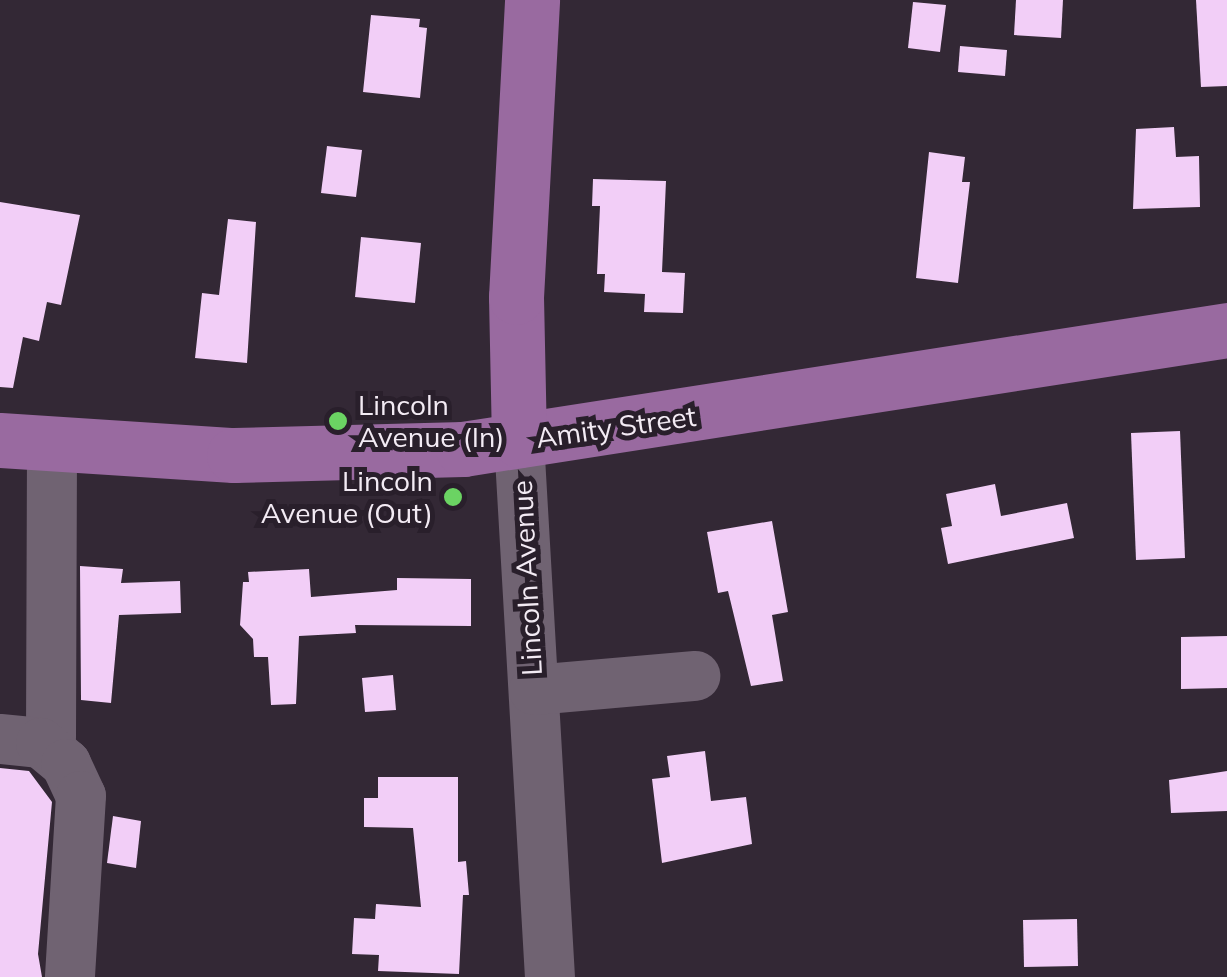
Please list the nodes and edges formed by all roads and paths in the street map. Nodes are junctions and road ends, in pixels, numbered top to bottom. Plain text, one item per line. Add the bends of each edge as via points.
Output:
1 (532, 0) edge
2 (1227, 330) edge
3 (519, 440) junction
4 (26, 443) edge
5 (695, 676) dead end
6 (534, 690) junction
7 (51, 738) dead end
8 (0, 739) edge
9 (70, 977) edge
10 (550, 977) edge

1 - 3 main road, Lincoln Avenue via 516,298
2 - 3 main road, Amity Street
3 - 4 main road, Amity Street via 380,456
3 - 6 street, Lincoln Avenue
4 - 7 street via 47,511
5 - 6 street
6 - 10 street, Lincoln Avenue
8 - 9 street via 40,743 66,764 81,796

